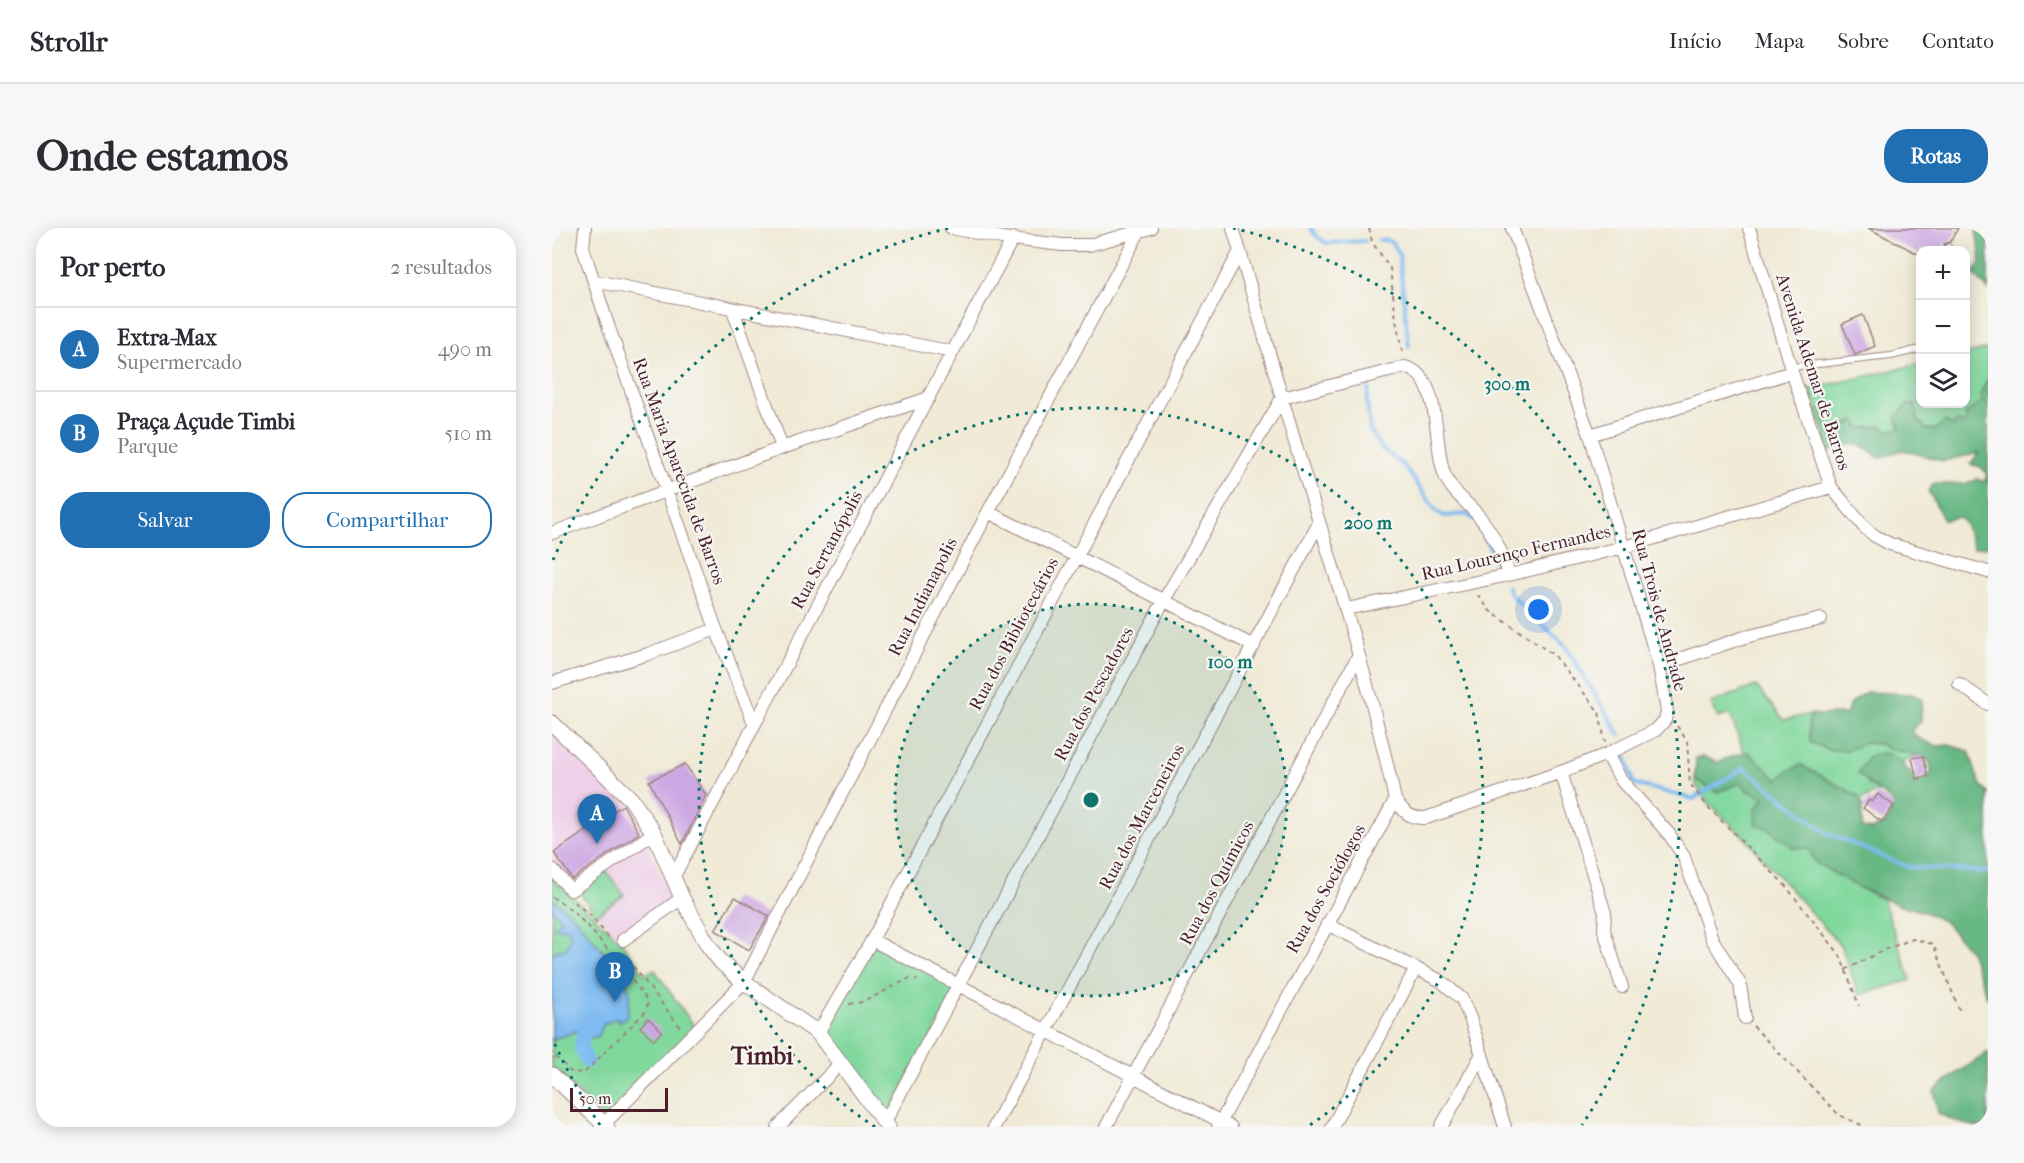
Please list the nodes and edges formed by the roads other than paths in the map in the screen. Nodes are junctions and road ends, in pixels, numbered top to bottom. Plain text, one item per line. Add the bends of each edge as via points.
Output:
1 (585, 228) edge
2 (951, 228) edge
3 (1233, 228) edge
4 (1512, 228) edge
5 (1749, 228) edge
6 (1145, 230) edge
7 (1008, 235) edge
8 (1240, 251) junction
9 (595, 281) junction
10 (733, 310) junction
11 (1916, 350) edge
12 (953, 352) junction
13 (1792, 370) junction
14 (928, 398) junction
15 (1281, 398) junction
16 (1590, 435) junction
17 (782, 448) junction
18 (1831, 487) junction
19 (667, 492) junction
20 (988, 512) junction
21 (1319, 523) junction
22 (552, 533) edge
23 (1624, 547) junction
24 (1076, 556) junction
25 (1988, 572) edge
26 (1509, 575) junction
27 (1164, 600) junction
28 (1346, 609) junction
29 (1821, 619) dead end
30 (716, 629) junction
31 (1254, 646) junction
32 (1358, 656) junction
33 (1659, 666) junction
34 (552, 683) edge
35 (1959, 684) dead end
36 (1988, 704) edge
37 (552, 723) edge
38 (754, 723) junction
39 (1607, 754) junction
40 (1562, 772) junction
41 (1395, 800) junction
42 (654, 833) junction
43 (552, 869) edge
44 (673, 878) junction
45 (682, 898) junction
46 (1327, 924) junction
47 (872, 940) junction
48 (620, 945) road end
49 (1416, 968) junction
50 (744, 981) junction
51 (960, 986) junction
52 (1622, 987) dead end
53 (1745, 1017) road end
54 (1047, 1030) junction
55 (818, 1033) junction
56 (1482, 1054) junction
57 (842, 1062) junction
58 (552, 1075) edge
59 (1134, 1077) junction
60 (887, 1125) edge
61 (1223, 1125) edge
62 (604, 1126) edge
63 (778, 1127) edge
64 (994, 1127) edge
65 (1106, 1127) edge
66 (1332, 1127) edge
67 (1441, 1127) edge
68 (1504, 1127) edge

1 - 9 street, Rua Maria Aparecida de Barros via 583,248
2 - 7 street
3 - 8 street
4 - 16 street, Rua Trois de Andrade
5 - 13 street, Avenida Ademar de Barros
6 - 7 street via 1089,245 1062,245
6 - 20 street, Rua Indianapolis
7 - 12 street, Rua Sertanópolis
8 - 15 street
8 - 24 street, Rua dos Bibliotecários
9 - 10 street
9 - 19 street, Rua Maria Aparecida de Barros
10 - 12 street
10 - 17 street
11 - 13 lane
12 - 14 street, Rua Sertanópolis
13 - 16 street
13 - 18 street, Avenida Ademar de Barros
14 - 17 street
14 - 38 street, Rua Sertanópolis
15 - 21 street
15 - 26 street via 1405,367 1418,373 1424,379 1435,411 1438,449 1448,483 1495,538
15 - 27 street, Rua dos Pescadores
16 - 23 street, Rua Trois de Andrade
17 - 19 street
18 - 23 street, Rua Lourenço Fernandes
18 - 25 street, Avenida Ademar de Barros via 1875,536 1890,544
19 - 22 street
19 - 30 street, Rua Maria Aparecida de Barros
20 - 24 street
20 - 50 street, Rua Indianapolis
21 - 28 street
21 - 31 street, Rua dos Marceneiros
23 - 26 street, Rua Lourenço Fernandes
23 - 33 street, Rua Trois de Andrade
24 - 27 street
24 - 47 street, Rua dos Bibliotecários
26 - 28 street, Rua Lourenço Fernandes
27 - 31 street
27 - 51 street, Rua dos Pescadores
28 - 32 street
29 - 33 street via 1745,637
30 - 34 street
30 - 38 street, Rua Maria Aparecida de Barros
31 - 54 street, Rua dos Marceneiros
32 - 41 street
32 - 59 street, Rua dos Químicos
33 - 39 street, Rua Trois de Andrade via 1665,720 1656,730
35 - 36 street
37 - 42 street via 631,799
38 - 44 street, Rua Sertanópolis
39 - 40 street, Rua Trois de Andrade
39 - 53 street via 1621,780 1684,857 1712,939 1740,984
40 - 41 street, Rua Trois de Andrade via 1426,818 1409,815
40 - 52 street via 1605,913 1604,930
41 - 46 street, Rua dos Sociólogos
42 - 43 street via 571,890
42 - 44 street
44 - 45 street
45 - 48 street
45 - 50 street via 708,945
46 - 49 street
46 - 61 street, Rua dos Sociólogos
47 - 51 street
47 - 55 street, Rua dos Bibliotecários
49 - 56 street via 1441,981 1461,999
49 - 66 street
50 - 55 street
50 - 62 street, Rua Indianapolis
51 - 54 street
51 - 60 street, Rua dos Pescadores
54 - 59 street
54 - 64 street, Rua dos Marceneiros
55 - 57 street
56 - 67 street
56 - 68 street
57 - 60 street
57 - 63 street
58 - 62 street
59 - 61 street
59 - 65 street, Rua dos Químicos

